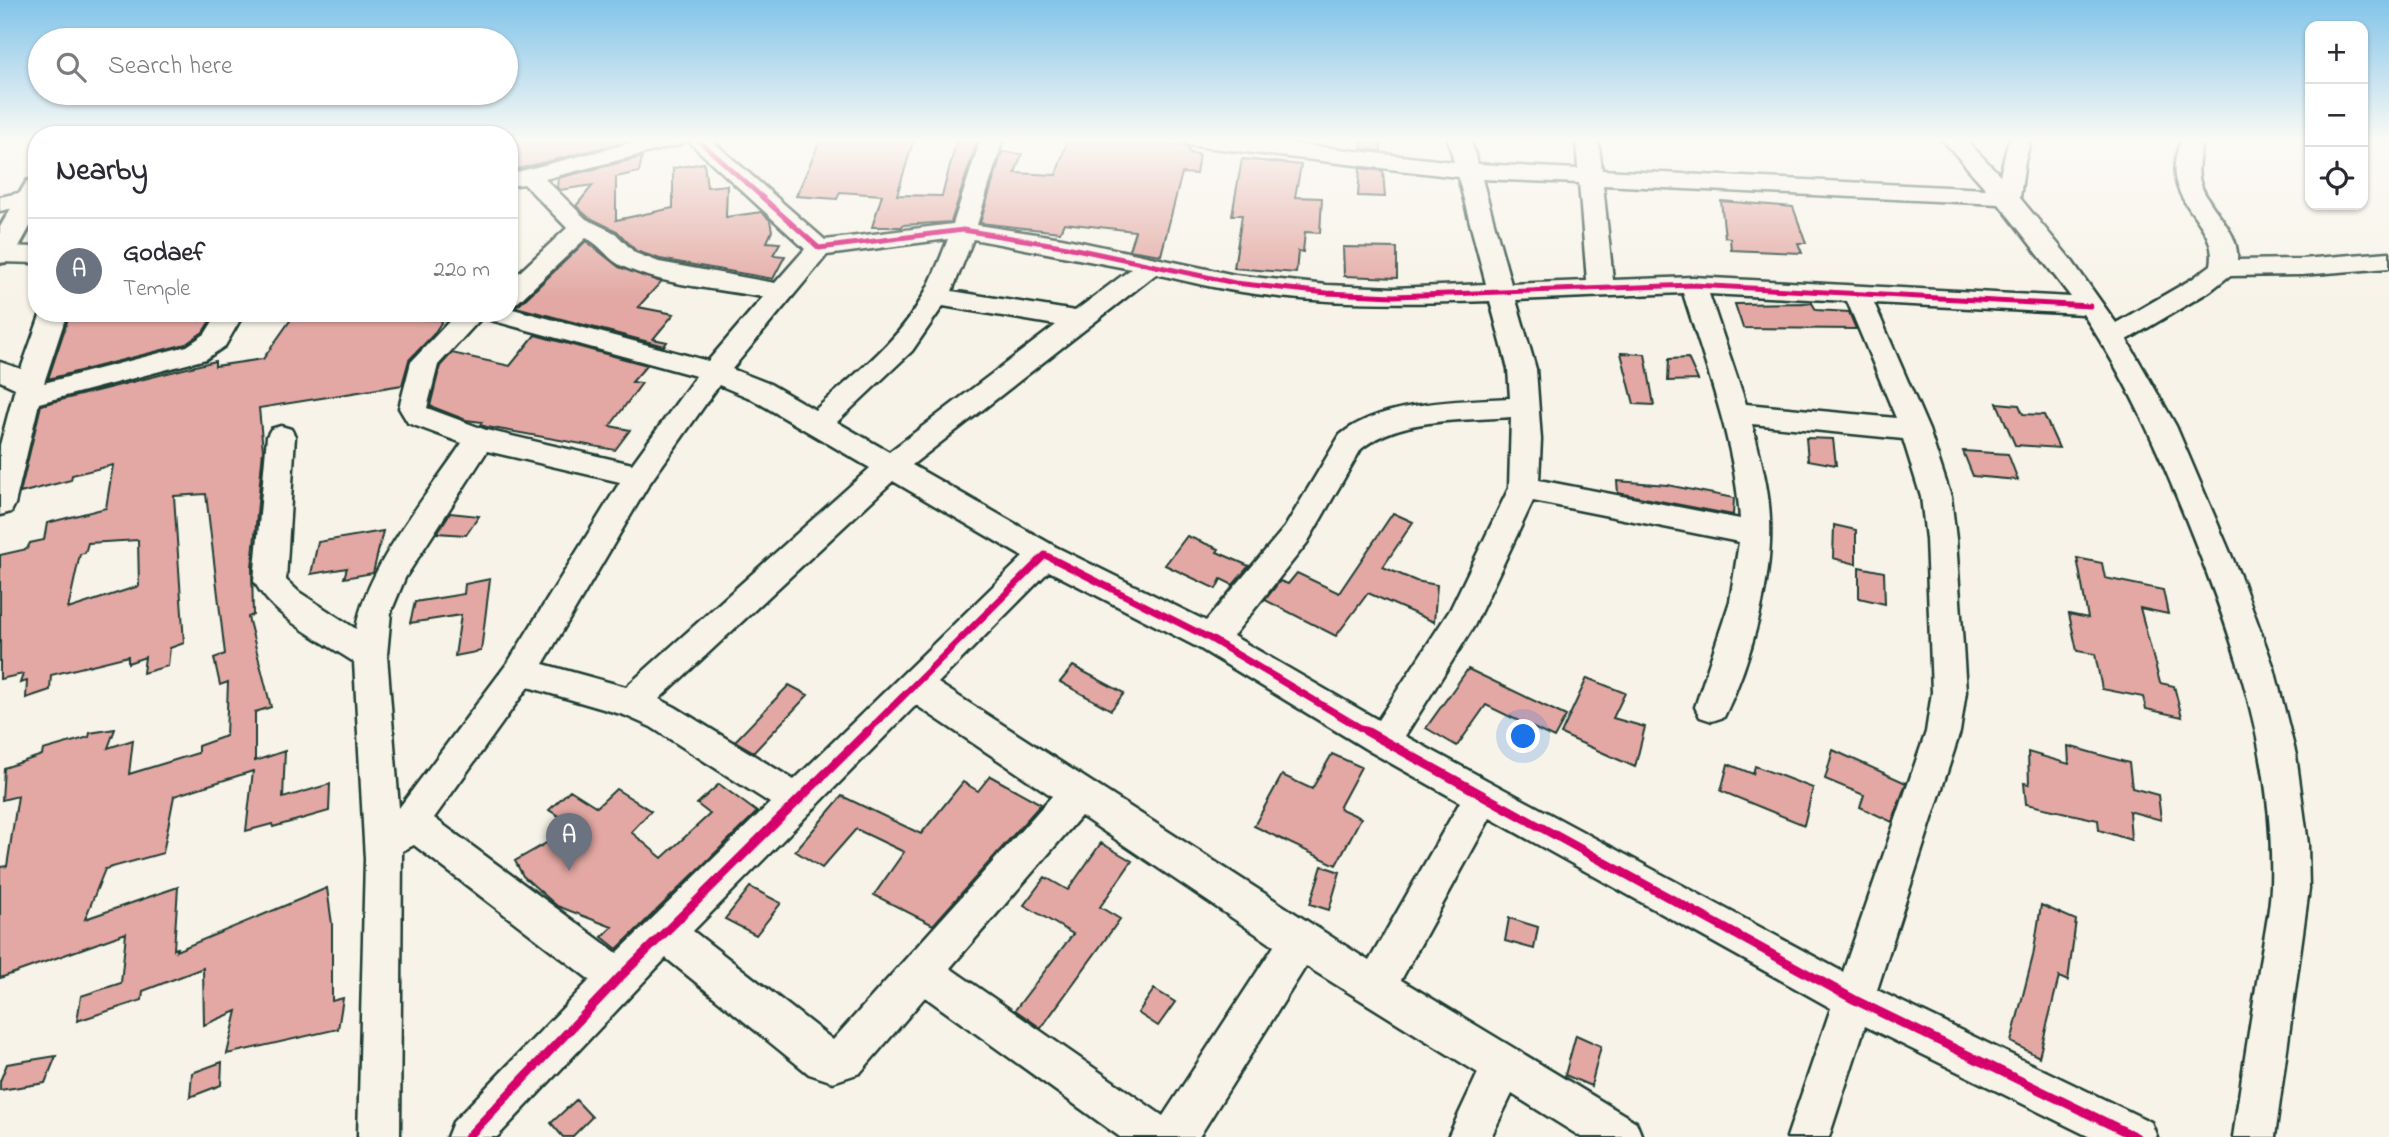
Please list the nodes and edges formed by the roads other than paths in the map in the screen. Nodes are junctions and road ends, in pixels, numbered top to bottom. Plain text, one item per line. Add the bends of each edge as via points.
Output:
1 (536, 192) edge
2 (757, 192) edge
3 (975, 192) edge
4 (1474, 192) edge
5 (1591, 192) edge
6 (1906, 192) edge
7 (2004, 192) edge
8 (2010, 192) edge
9 (2192, 192) edge
10 (28, 194) edge
11 (2009, 197) junction
12 (28, 203) edge
13 (0, 204) edge
14 (582, 228) junction
15 (963, 230) junction
16 (820, 248) junction
17 (0, 254) edge
18 (28, 255) edge
19 (2389, 261) edge
20 (1152, 265) junction
21 (2223, 268) junction
22 (1693, 285) junction
23 (518, 288) edge
24 (1601, 288) junction
25 (781, 292) junction
26 (1856, 292) junction
27 (1502, 293) junction
28 (934, 296) junction
29 (2090, 306) junction
30 (518, 319) edge
31 (1081, 321) junction
32 (51, 322) edge
33 (226, 322) edge
34 (463, 322) edge
35 (2112, 337) junction
36 (0, 371) edge
37 (714, 372) junction
38 (28, 390) junction
39 (1526, 406) junction
40 (1735, 413) junction
41 (816, 425) junction
42 (1915, 430) junction
43 (281, 436) dead end
44 (480, 439) junction
45 (892, 465) junction
46 (639, 476) junction
47 (1524, 488) junction
48 (0, 504) edge
49 (1755, 534) junction
50 (1045, 555) junction
51 (1211, 639) junction
52 (370, 655) junction
53 (521, 671) junction
54 (913, 685) junction
55 (632, 703) junction
56 (1712, 707) dead end
57 (1382, 741) junction
58 (1077, 794) junction
59 (1483, 796) junction
60 (796, 800) junction
61 (410, 821) junction
62 (384, 859) junction
63 (664, 933) junction
64 (1300, 941) junction
65 (921, 971) junction
66 (619, 978) junction
67 (1376, 986) junction
68 (1855, 1000) junction
69 (1504, 1064) junction
70 (379, 1137) edge
71 (468, 1137) edge
72 (1156, 1137) edge
73 (1174, 1137) edge
74 (1469, 1137) edge
75 (1621, 1137) edge
76 (1808, 1137) edge
77 (2136, 1137) edge
78 (2254, 1137) edge

1 - 14 street
2 - 16 street
3 - 15 street
4 - 27 street
5 - 24 street
6 - 11 street
7 - 11 street
8 - 11 street
9 - 21 street via 2222,240
10 - 13 street
11 - 29 street
12 - 17 street
14 - 23 street
14 - 25 street via 606,238 626,258 648,267
15 - 16 street
15 - 20 street
15 - 28 street
16 - 25 street
17 - 18 street
19 - 21 street
20 - 27 street via 1298,291 1394,296
20 - 31 street
21 - 35 street
22 - 24 street
22 - 26 street
22 - 40 street
24 - 27 street
25 - 37 street
26 - 29 street
26 - 42 street
27 - 39 street via 1522,369
28 - 31 street
28 - 41 street via 914,331
29 - 35 street
30 - 37 street
31 - 45 street
32 - 38 street
33 - 38 street via 215,340 196,353
34 - 44 street via 425,362 413,408 418,416
35 - 78 street via 2154,411 2235,600 2277,741 2291,848 2290,889
36 - 38 street
37 - 41 street via 760,391
37 - 46 street
38 - 48 street
39 - 47 street
39 - 51 street via 1388,421 1361,430 1296,535
40 - 42 street
40 - 49 street via 1751,484
41 - 45 street
42 - 68 street via 1936,497 1940,529 1947,715
43 - 52 street via 270,581 288,601
44 - 46 street
44 - 52 street via 391,574 375,612
45 - 50 street
45 - 55 street
46 - 53 street
47 - 49 street
47 - 57 street via 1463,617
49 - 56 street via 1743,620
50 - 51 street
50 - 54 street
51 - 57 street
52 - 62 street
53 - 55 street
53 - 61 street
54 - 58 street
54 - 60 street
55 - 60 street via 663,717
57 - 59 street
58 - 64 street
58 - 65 street
59 - 67 street
59 - 68 street
60 - 63 street
61 - 62 street
61 - 66 street
62 - 70 street
63 - 65 street via 824,1059 834,1061 845,1058
63 - 66 street
64 - 67 street
64 - 73 street
65 - 72 street
66 - 71 street
67 - 69 street
68 - 76 street
68 - 77 street
69 - 74 street
69 - 75 street

